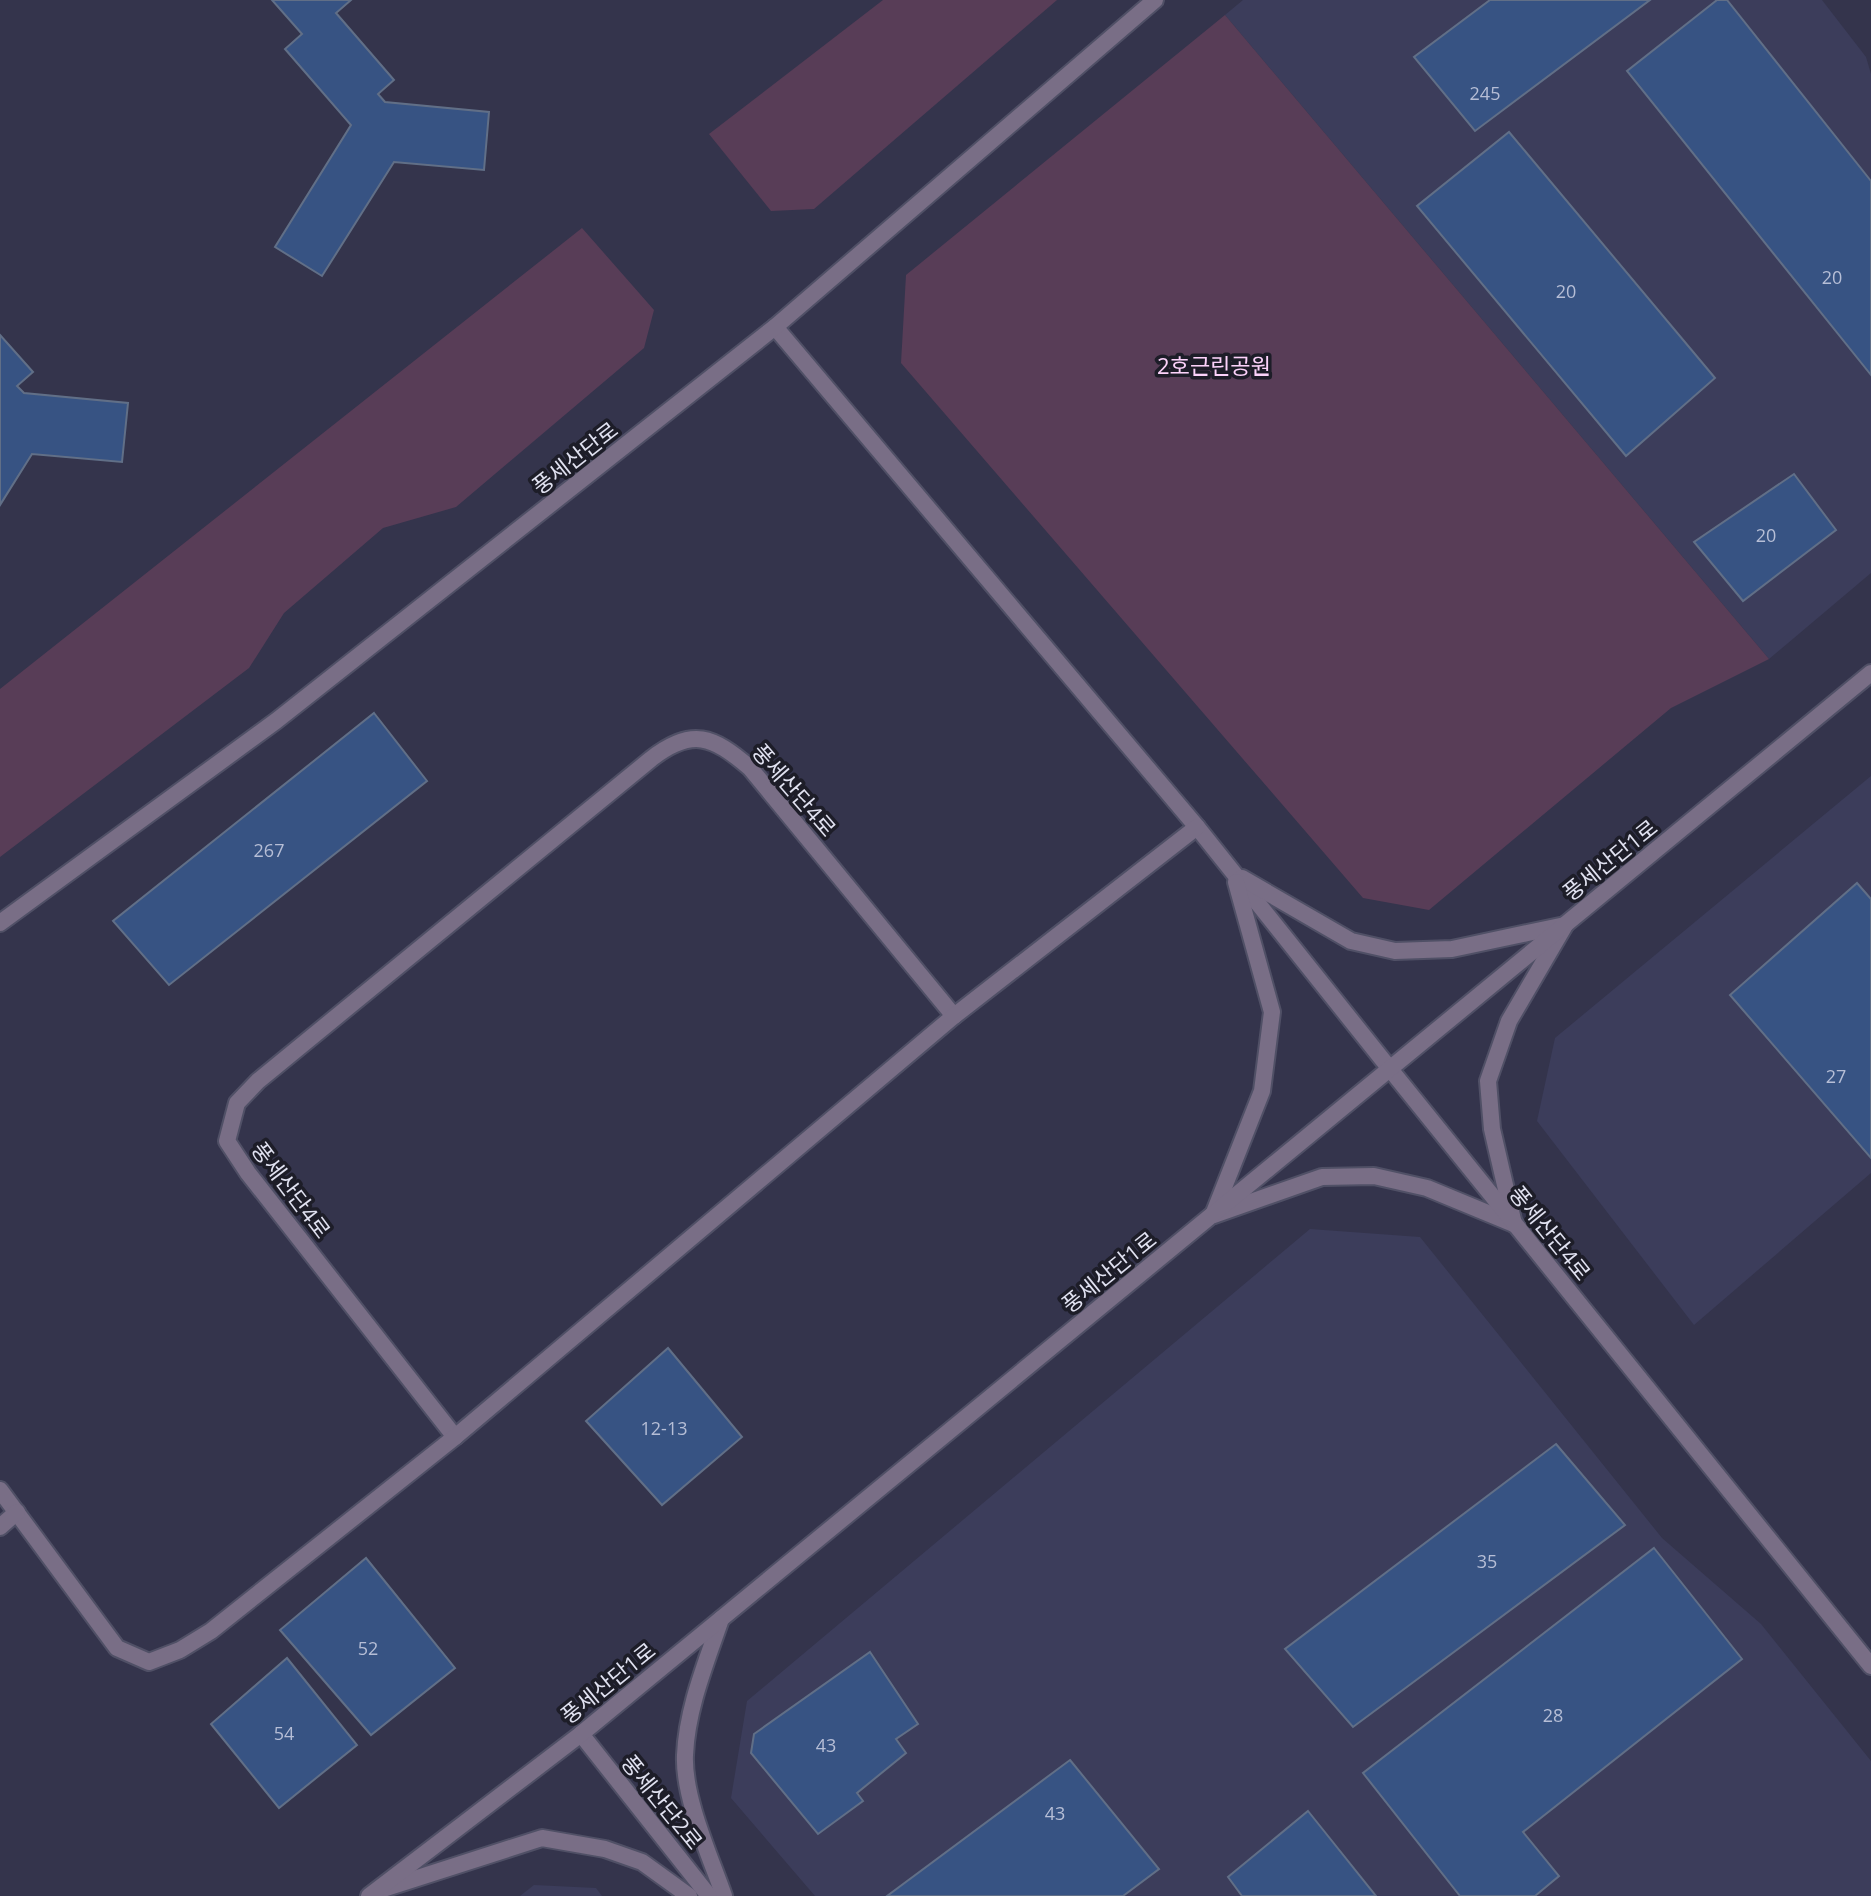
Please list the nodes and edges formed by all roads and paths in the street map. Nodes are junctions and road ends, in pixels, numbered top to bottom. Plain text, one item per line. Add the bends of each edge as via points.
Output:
1 (1155, 0) edge
2 (775, 327) junction
3 (1871, 673) edge
4 (1197, 827) junction
5 (1233, 873) junction
6 (0, 923) edge
7 (1565, 925) junction
8 (954, 1016) junction
9 (1390, 1069) junction
10 (1213, 1215) junction
11 (1514, 1224) junction
12 (455, 1437) junction
13 (0, 1490) edge
14 (17, 1512) junction
15 (0, 1527) edge
16 (721, 1619) junction
17 (1871, 1666) edge
18 (581, 1734) junction
19 (372, 1894) edge
20 (689, 1896) edge
21 (709, 1896) edge
22 (724, 1896) edge

1 - 2 street, 풍세산단로
2 - 4 street, 풍세산단4로
2 - 6 street, 풍세산단로 via 276,721
3 - 7 street, 풍세산단1로
4 - 5 street, 풍세산단4로
4 - 8 street
5 - 7 street via 1351,941 1395,951 1452,949
5 - 9 street, 풍세산단4로
5 - 10 street via 1272,1012 1262,1091
7 - 9 street, 풍세산단1로
7 - 11 street via 1509,1021 1488,1081 1492,1129
8 - 12 street
8 - 12 street, 풍세산단4로 via 750,768 724,746 699,738 671,744 651,759 258,1081 237,1103 227,1141
9 - 10 street, 풍세산단1로
9 - 11 street, 풍세산단4로
10 - 11 street via 1322,1177 1374,1176 1427,1188
10 - 16 street, 풍세산단1로
11 - 17 street, 풍세산단4로
12 - 14 street via 211,1631 149,1662 117,1648
13 - 14 street
14 - 15 street
16 - 18 street, 풍세산단1로
16 - 22 street via 692,1705 684,1757 693,1809
18 - 19 street, 풍세산단1로
18 - 21 street, 풍세산단2로
19 - 20 street via 542,1838 605,1849 642,1862

